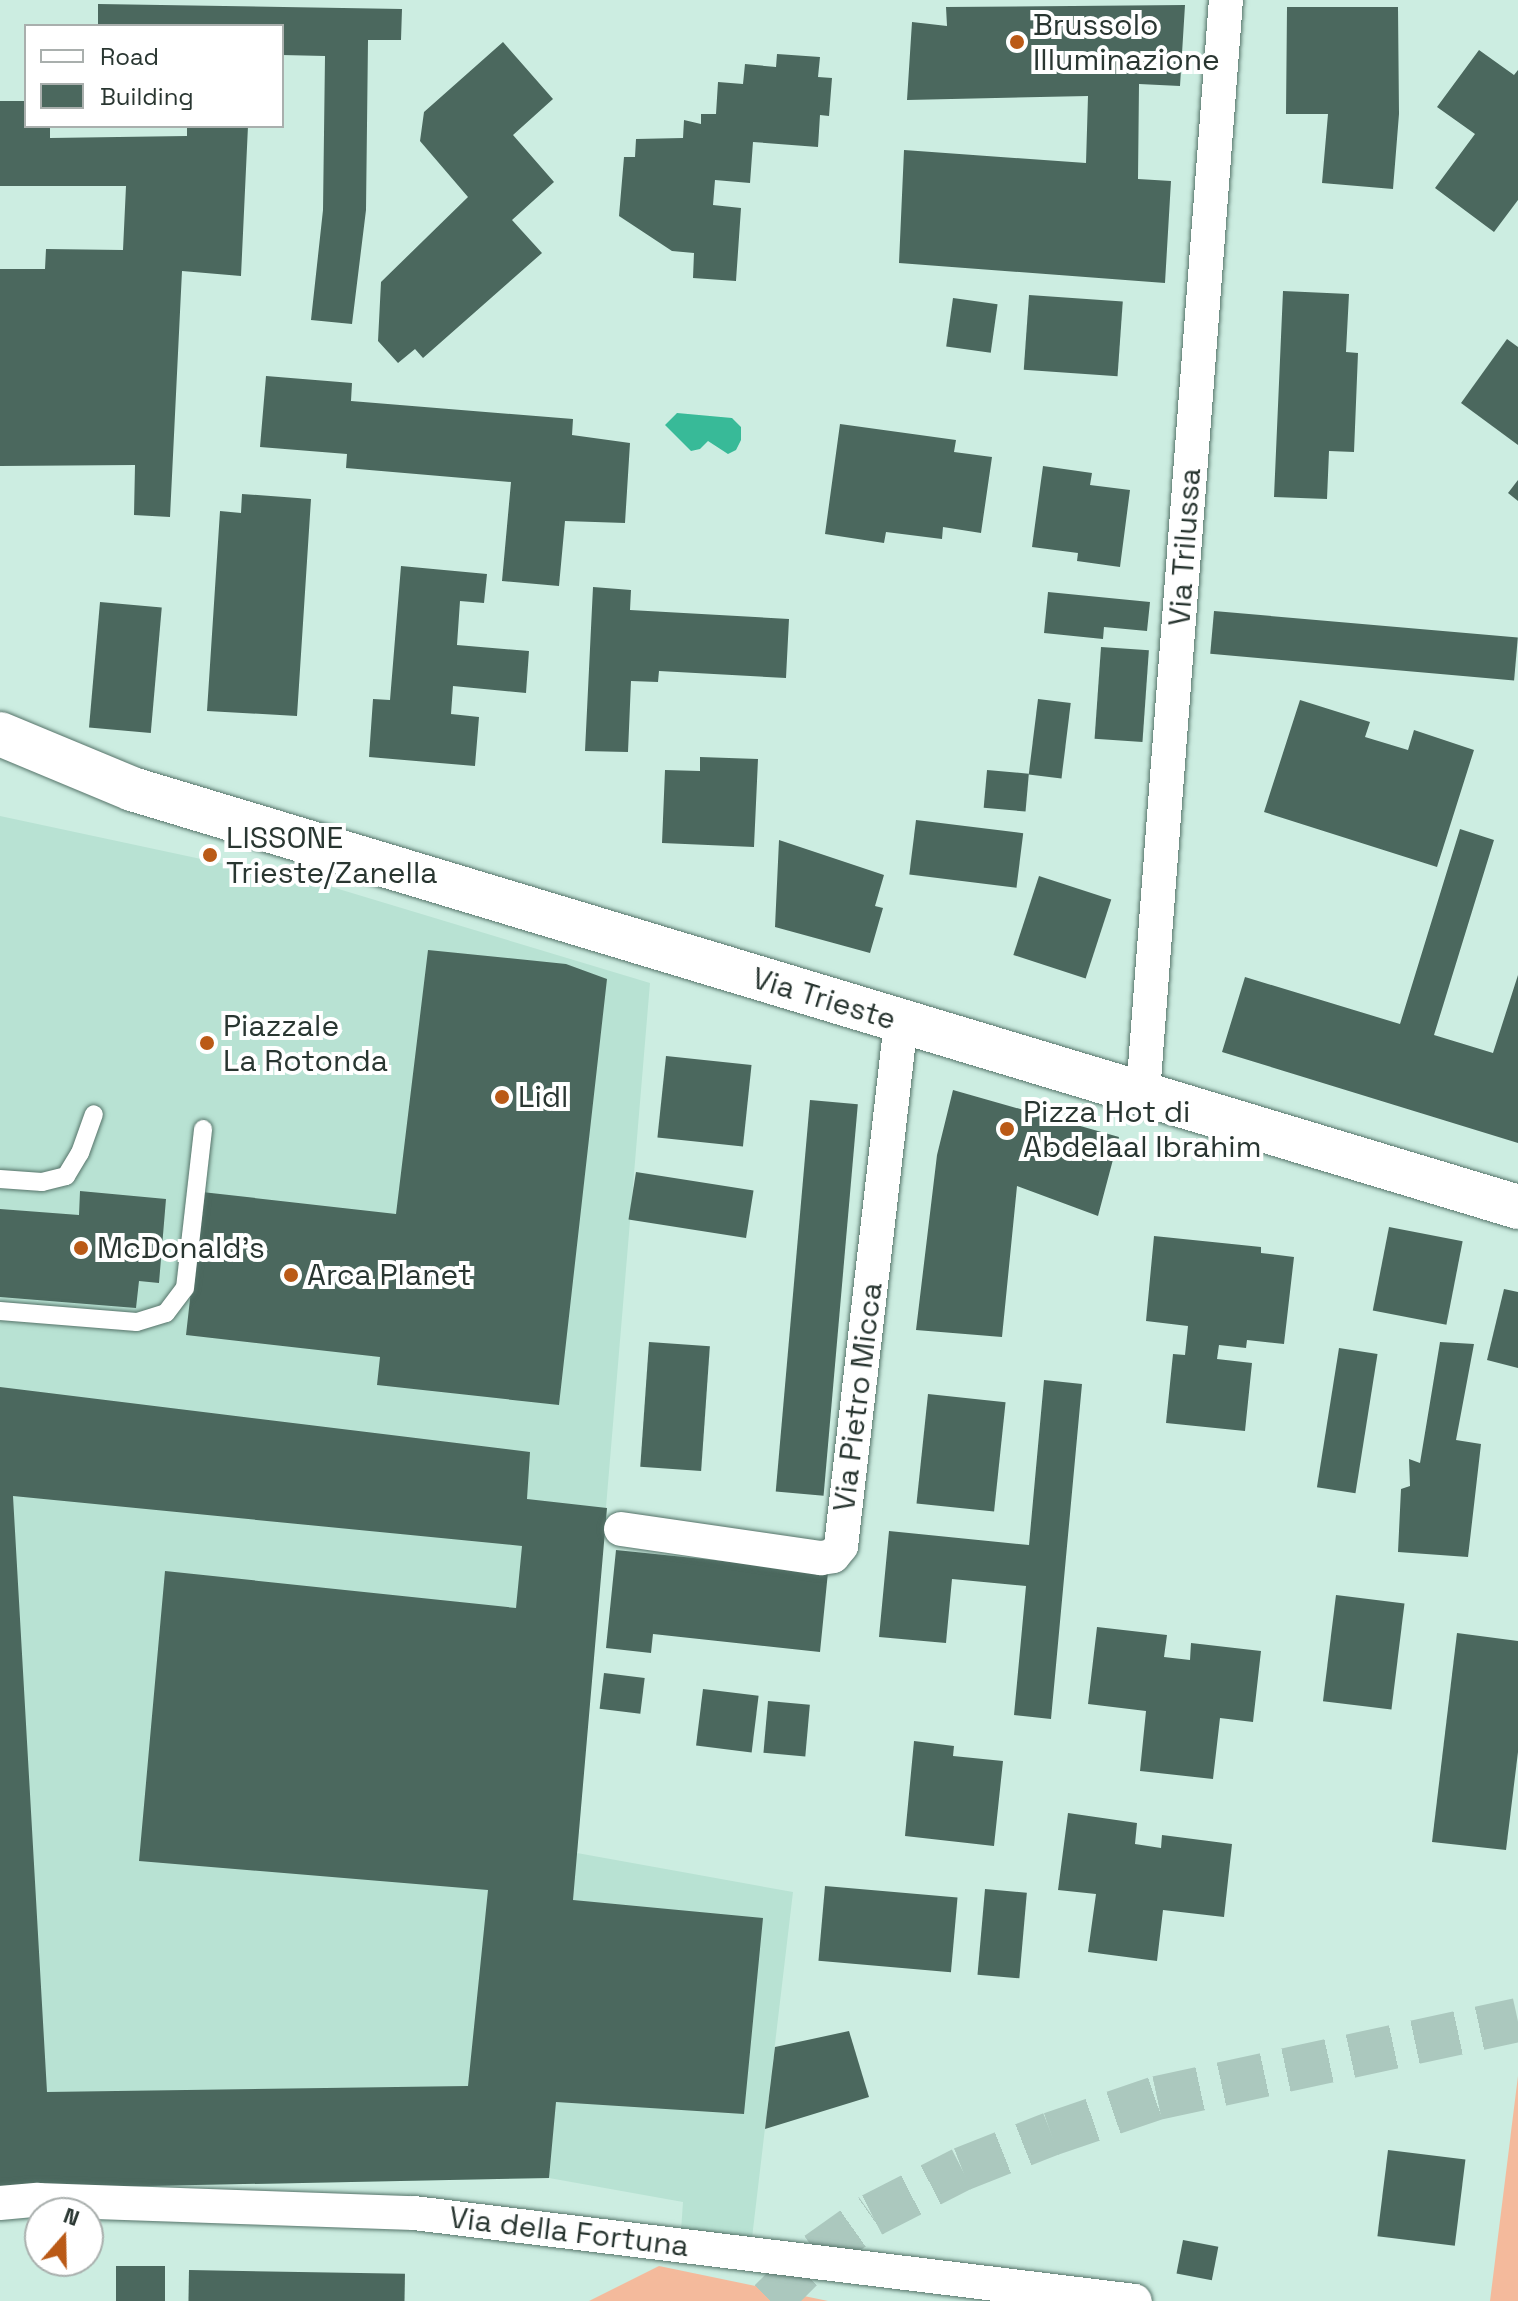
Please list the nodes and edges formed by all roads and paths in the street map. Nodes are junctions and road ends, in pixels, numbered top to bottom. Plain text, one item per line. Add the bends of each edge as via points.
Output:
1 (1226, 0) edge
2 (0, 734) edge
3 (0, 765) edge
4 (132, 789) junction
5 (901, 1022) junction
6 (1143, 1093) junction
7 (94, 1114) dead end
8 (203, 1129) dead end
9 (0, 1179) edge
10 (1518, 1207) edge
11 (0, 1311) edge
12 (621, 1529) dead end
13 (0, 2203) edge
14 (1135, 2301) edge

1 - 6 street, Via Trilussa
2 - 4 street, Via Trieste
3 - 4 street, Via Trieste
4 - 5 street, Via Trieste
5 - 6 street, Via Trieste
5 - 12 street, Via Pietro Micca via 841,1546 833,1556 821,1558
6 - 10 street, Via Trieste
7 - 9 lane via 66,1176 42,1182
8 - 11 lane via 185,1288 166,1313 137,1322
13 - 14 street, Via della Fortuna via 414,2213

